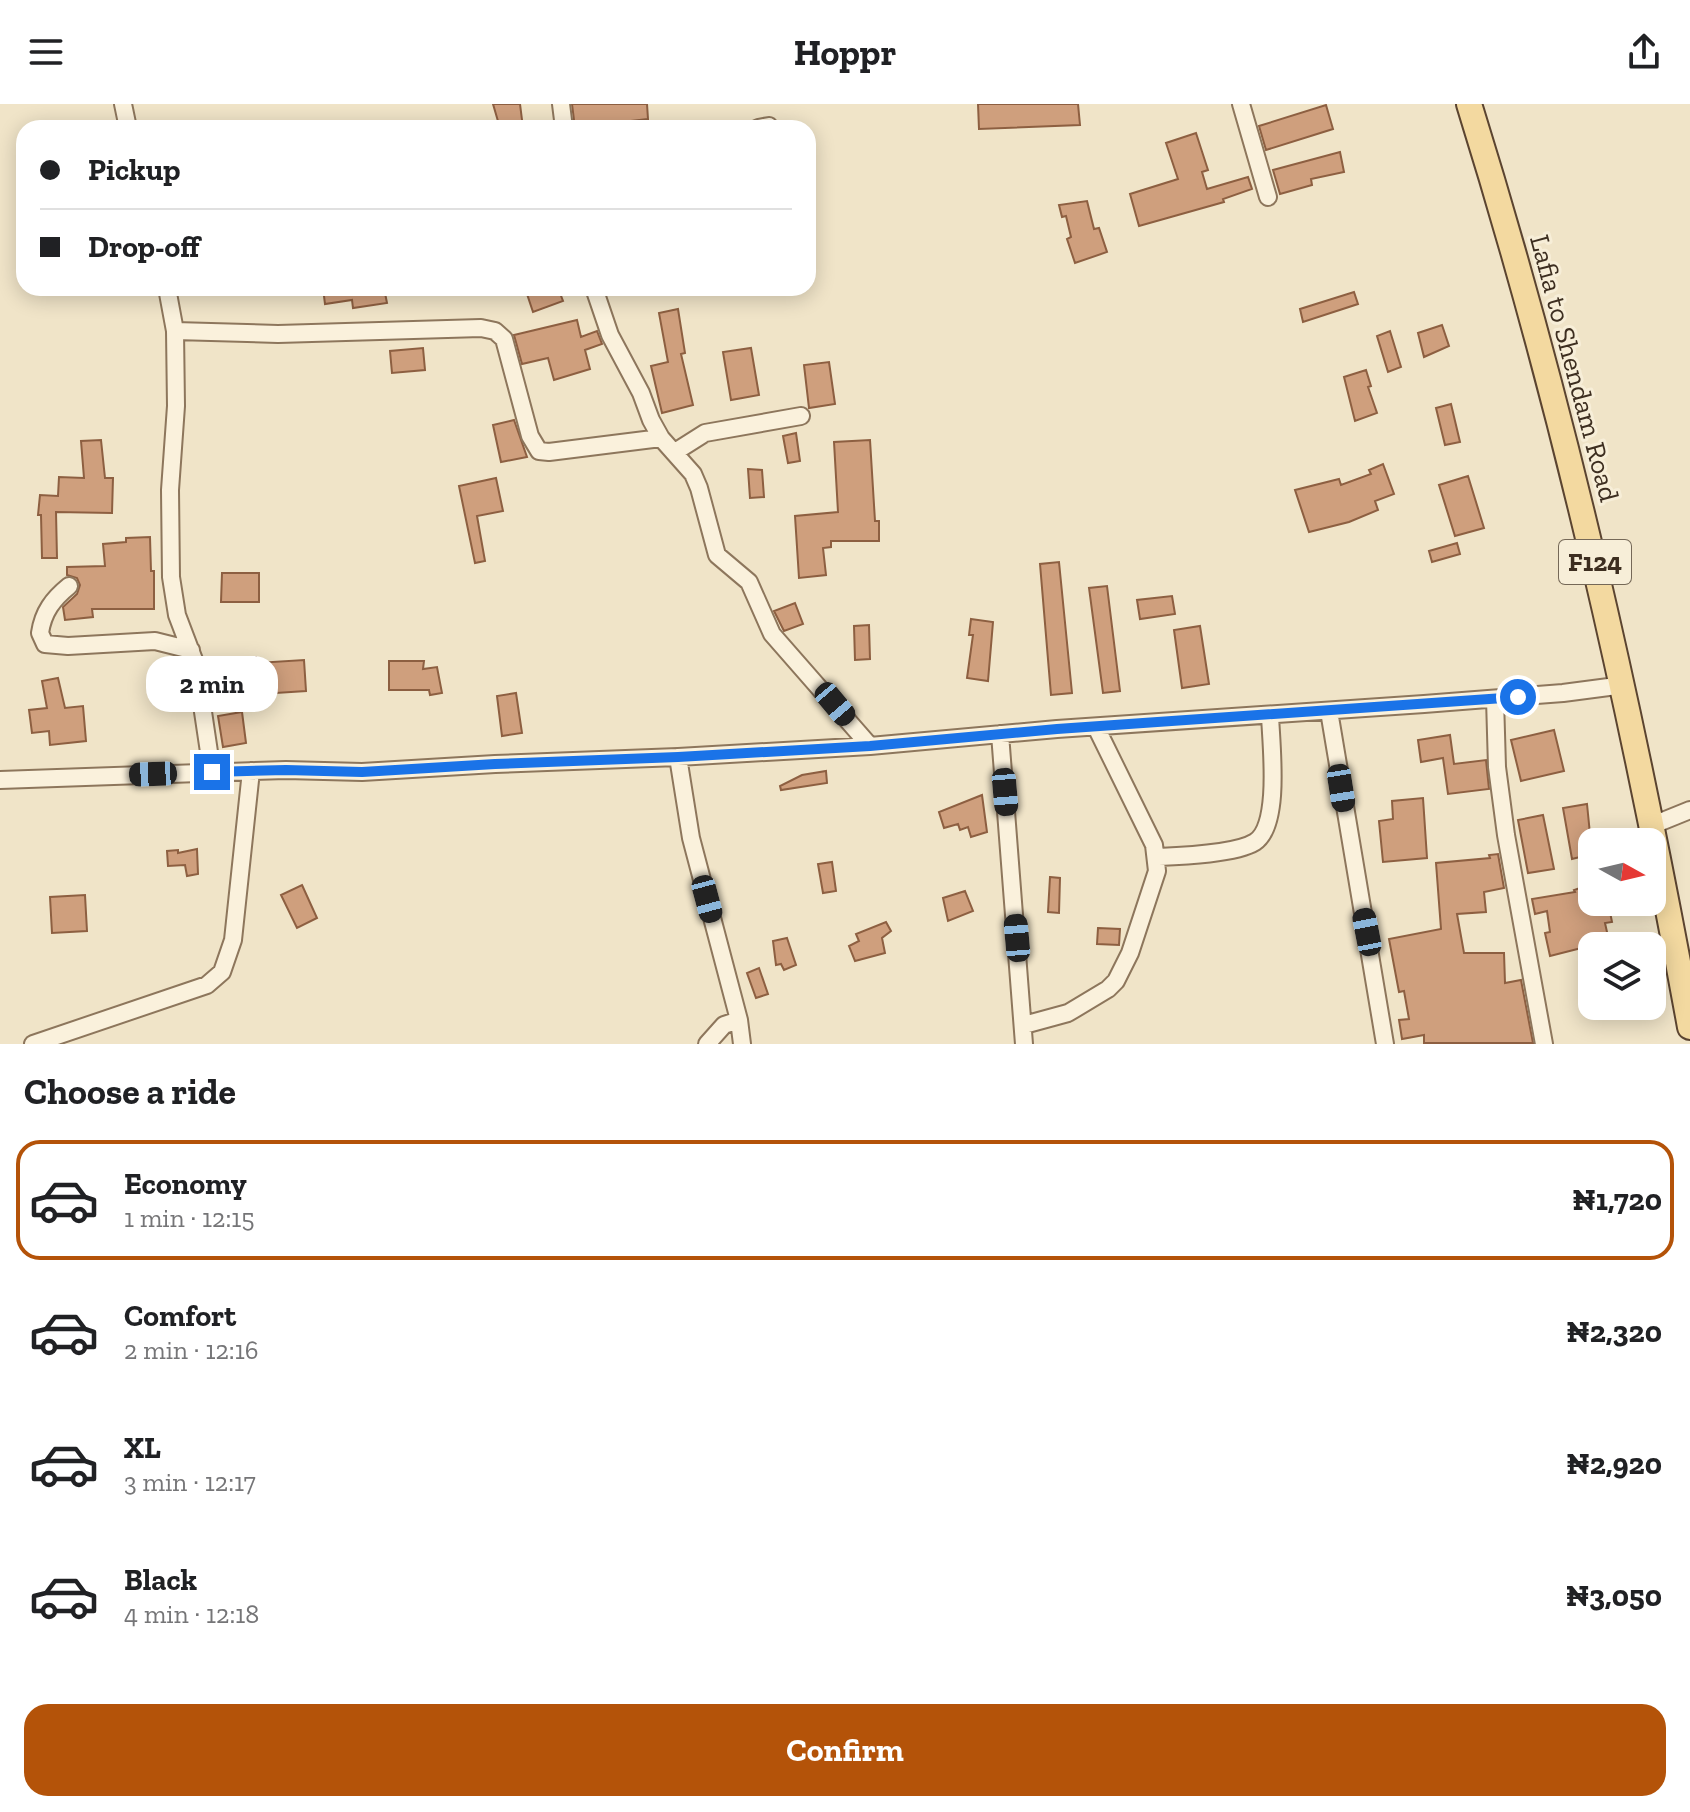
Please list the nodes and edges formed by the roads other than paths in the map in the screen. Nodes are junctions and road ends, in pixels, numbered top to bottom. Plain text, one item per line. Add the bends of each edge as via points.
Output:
1 (1241, 104) edge
2 (1469, 104) edge
3 (1268, 197) dead end
4 (168, 296) edge
5 (597, 296) edge
6 (175, 331) junction
7 (801, 416) dead end
8 (661, 438) junction
9 (675, 452) junction
10 (69, 586) dead end
11 (177, 615) junction
12 (155, 641) junction
13 (191, 650) junction
14 (1624, 685) junction
15 (1495, 699) junction
16 (1329, 711) junction
17 (1270, 715) junction
18 (1096, 727) junction
19 (1000, 734) junction
20 (870, 746) junction
21 (678, 757) junction
22 (251, 771) junction
23 (212, 772) junction
24 (0, 780) edge
25 (1690, 810) edge
26 (1653, 825) junction
27 (1157, 857) junction
28 (739, 1020) junction
29 (1024, 1025) junction
30 (1690, 1027) edge
31 (33, 1044) edge
32 (707, 1044) edge
33 (742, 1044) edge
34 (1024, 1044) edge
35 (1385, 1044) edge
36 (1544, 1044) edge

1 - 3 street
2 - 14 main road, Lafia to Shendam Road / F124 via 1537,332
4 - 6 street
5 - 8 street
6 - 8 street via 495,331 504,339 530,436 539,451
6 - 11 street via 169,550
7 - 9 street via 705,433
8 - 9 street
9 - 20 street via 699,488 717,555 749,582 772,634
10 - 12 street via 45,614 40,633 45,644
11 - 12 street
11 - 13 street
12 - 13 street
13 - 23 street
14 - 15 street
14 - 26 main road, Lafia to Shendam Road / F124
15 - 16 street
15 - 36 street via 1506,835
16 - 17 street
16 - 35 street
17 - 18 street
17 - 27 street via 1272,789 1262,836 1253,844 1199,855
18 - 19 street
18 - 27 street
19 - 20 street
19 - 29 street
20 - 21 street
21 - 22 street via 362,772
21 - 28 street via 691,838
22 - 23 street
22 - 31 street via 233,940 222,972 207,985
23 - 24 street
25 - 26 street
26 - 30 main road, Lafia to Shendam Road / F124
27 - 29 street via 1130,953 1116,981 1068,1013
28 - 32 street via 724,1025
28 - 33 street
29 - 34 street

